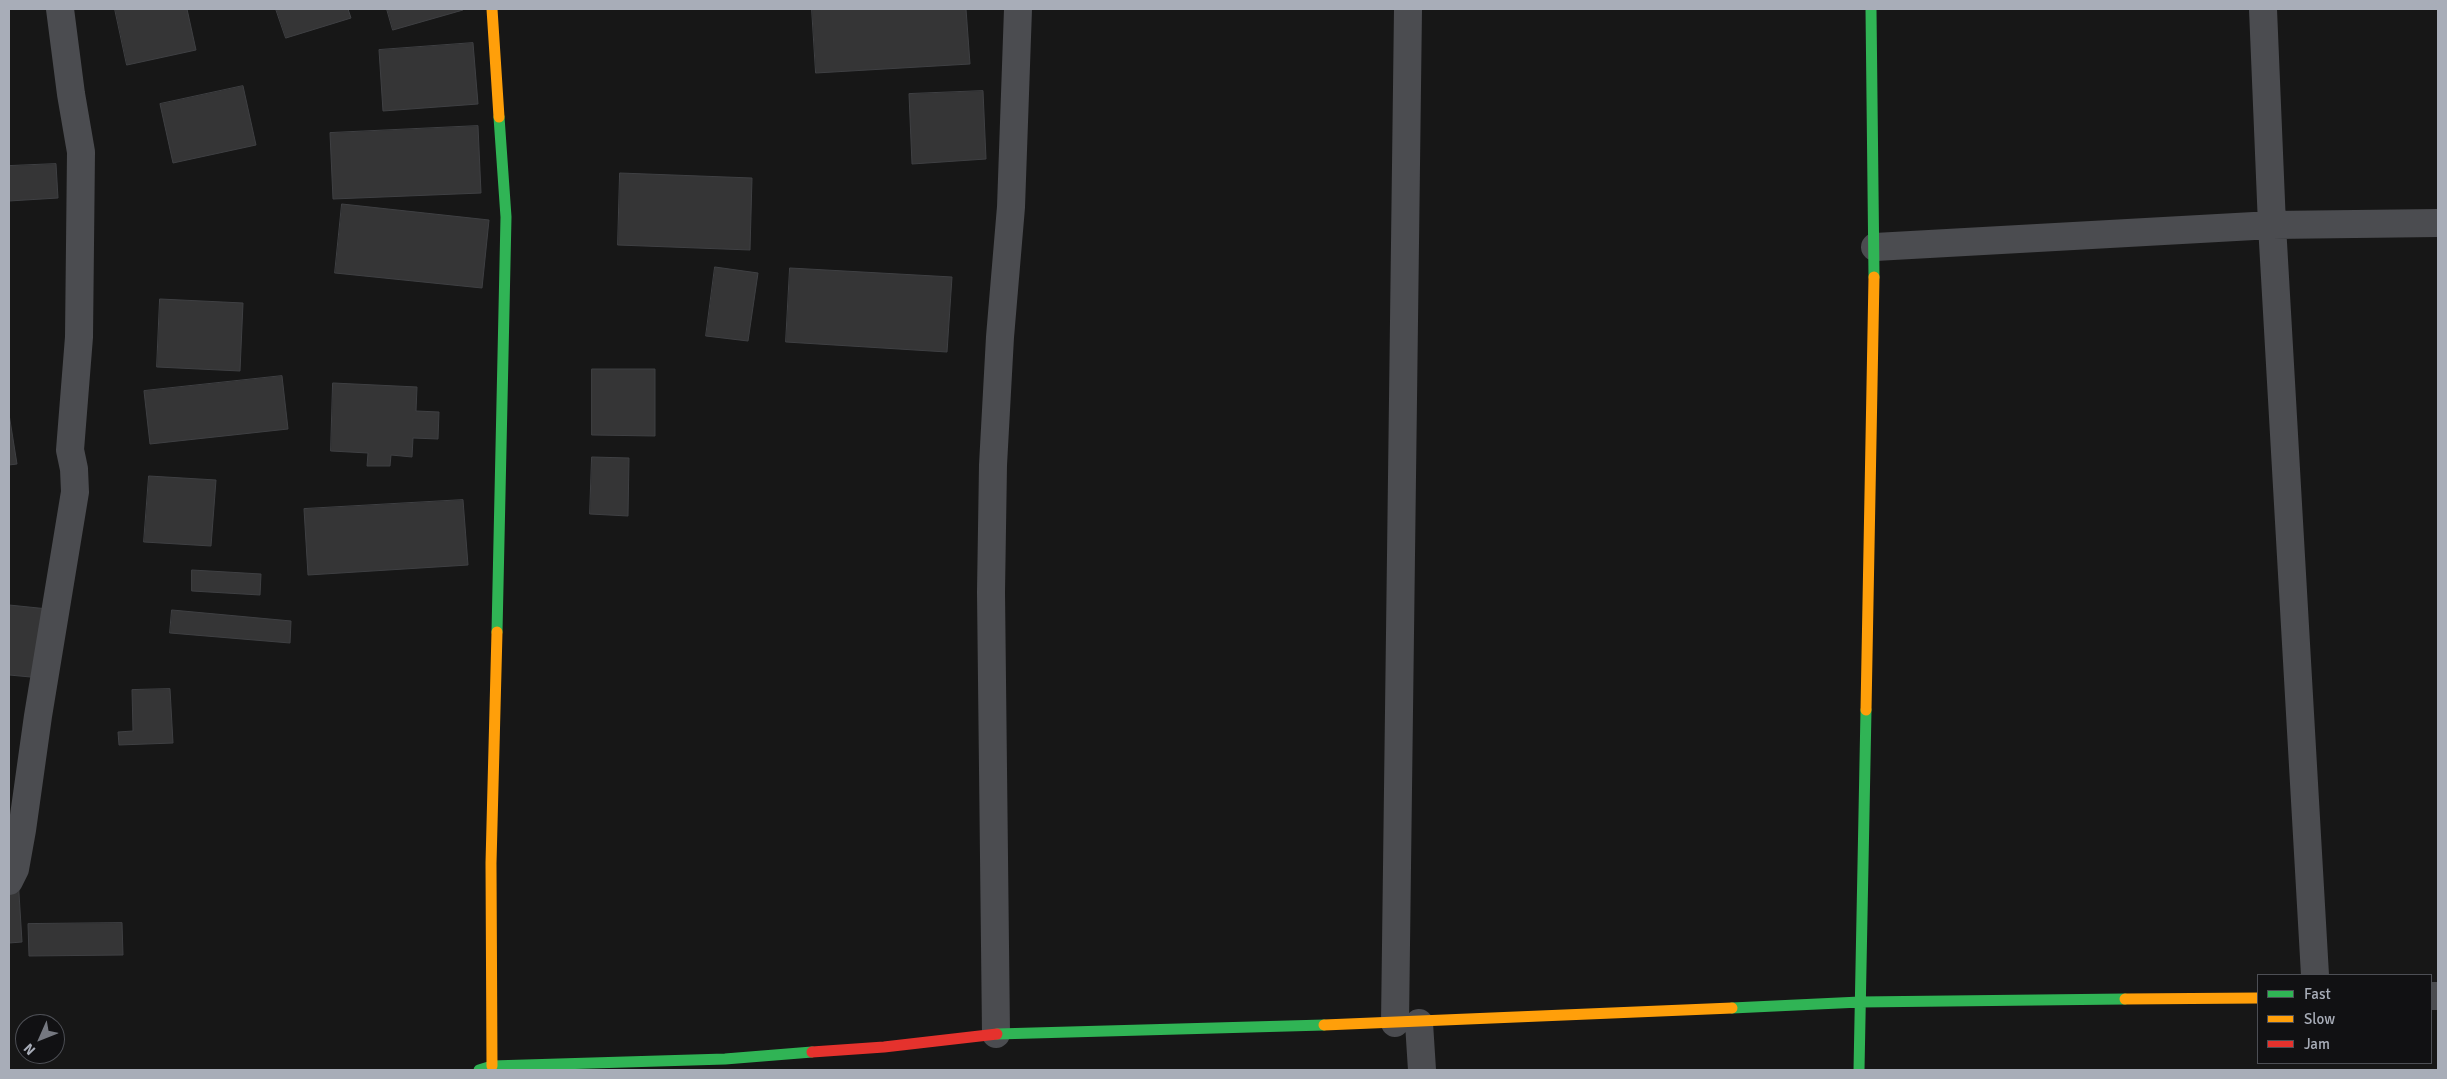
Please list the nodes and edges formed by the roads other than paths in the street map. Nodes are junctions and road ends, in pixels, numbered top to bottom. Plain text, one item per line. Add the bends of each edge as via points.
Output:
1 (60, 9) edge
2 (492, 9) edge
3 (1018, 9) edge
4 (1408, 9) edge
5 (1871, 9) edge
6 (2263, 9) edge
7 (2438, 223) edge
8 (2272, 225) junction
9 (1875, 247) junction
10 (9, 881) edge
11 (2315, 974) edge
12 (2257, 998) edge
13 (1860, 1002) junction
14 (1407, 1023) junction
15 (996, 1034) junction
16 (492, 1066) junction
17 (479, 1070) edge
18 (1422, 1070) edge
19 (1859, 1070) edge

1 - 10 street via 82,152 79,337 70,450 75,492 22,830 15,870
2 - 16 street via 506,226 491,863
3 - 15 street via 1011,207 993,464 991,592
4 - 14 street
5 - 9 street
6 - 8 street
7 - 8 street
8 - 9 street
8 - 11 street
9 - 13 street
12 - 13 street
13 - 14 street
13 - 19 street
14 - 15 street
14 - 18 street
15 - 16 street via 884,1047 725,1059
16 - 17 street

